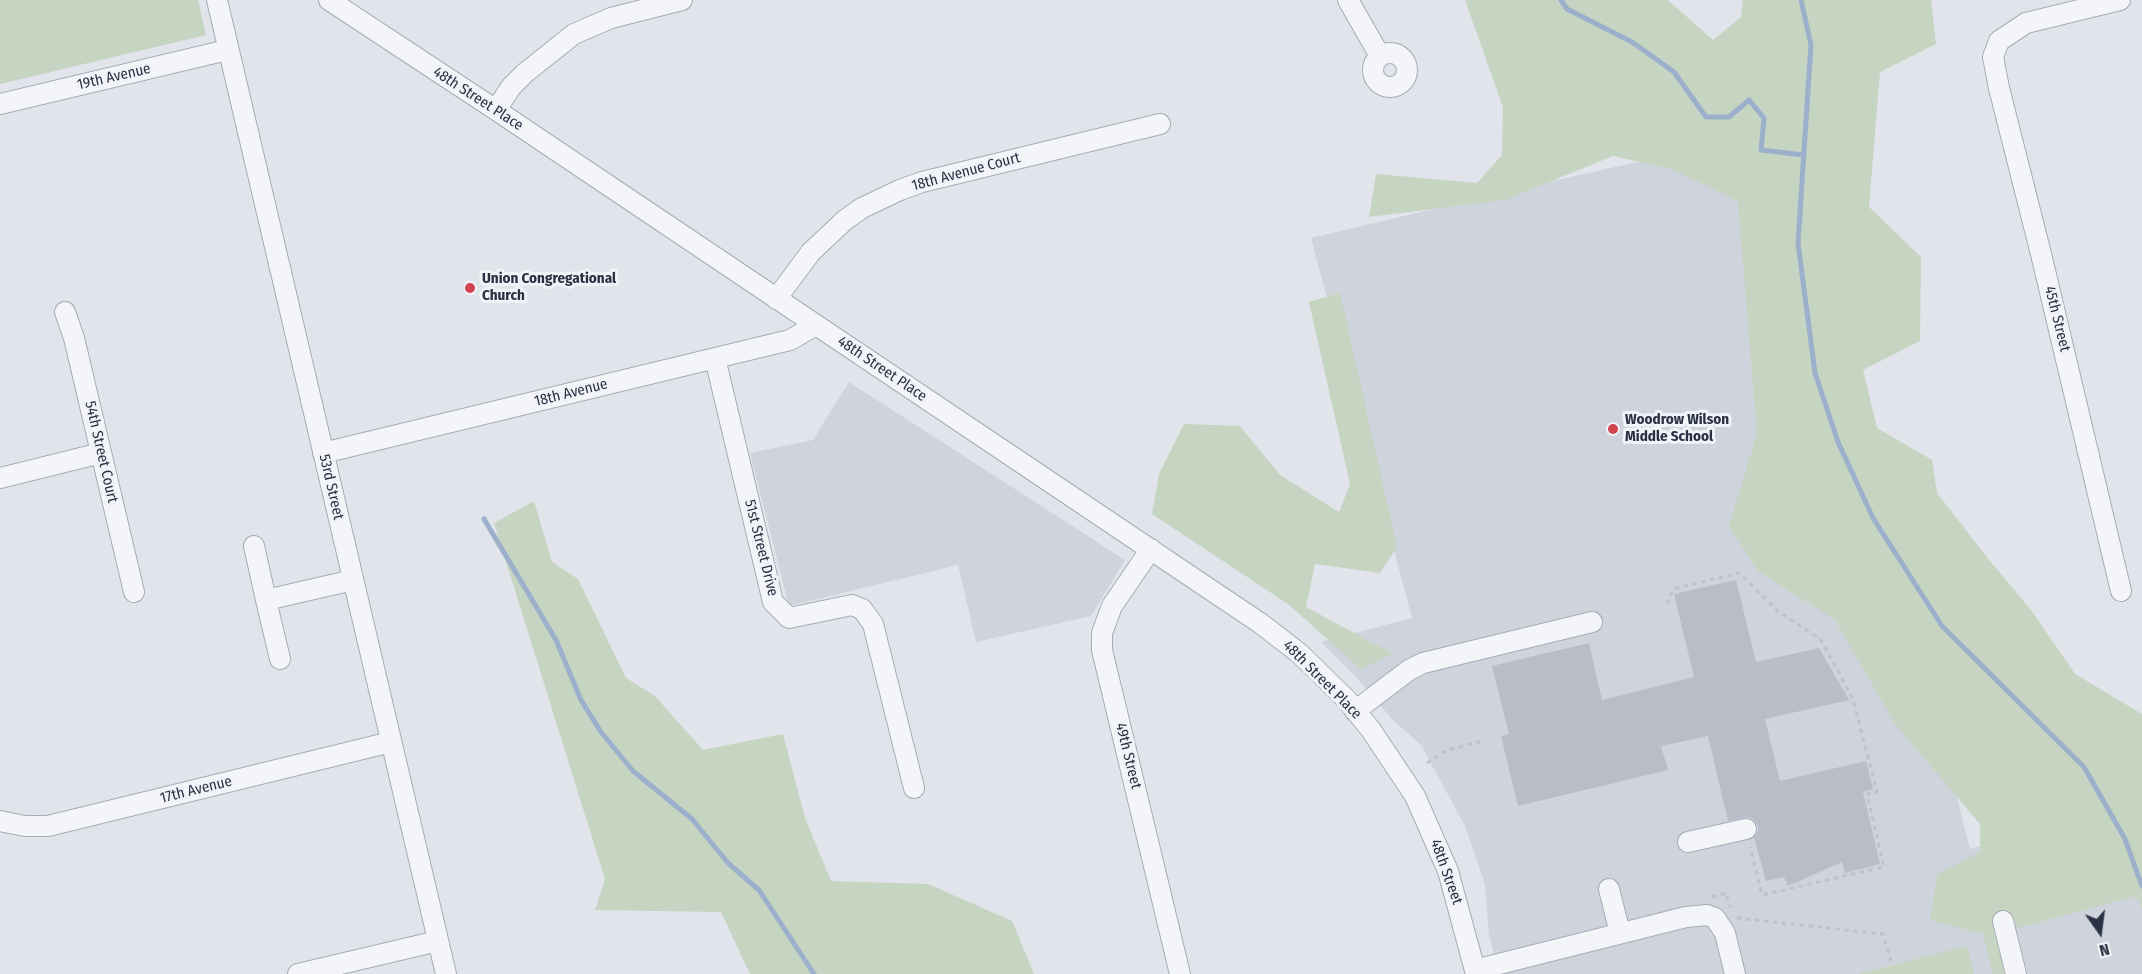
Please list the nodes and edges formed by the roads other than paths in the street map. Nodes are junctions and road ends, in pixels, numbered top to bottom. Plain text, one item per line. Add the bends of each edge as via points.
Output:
1 (217, 0) edge
2 (329, 0) edge
3 (682, 0) edge
4 (1348, 0) edge
5 (2120, 0) edge
6 (227, 50) junction
7 (1380, 56) dead end
8 (0, 104) edge
9 (496, 110) junction
10 (1160, 124) dead end
11 (776, 298) junction
12 (65, 312) dead end
13 (816, 325) junction
14 (715, 358) junction
15 (101, 453) junction
16 (324, 453) junction
17 (0, 478) edge
18 (254, 546) dead end
19 (1151, 549) junction
20 (353, 580) junction
21 (2121, 591) dead end
22 (134, 592) dead end
23 (266, 600) junction
24 (1592, 622) dead end
25 (280, 659) dead end
26 (1355, 711) junction
27 (391, 742) junction
28 (1402, 775) joint
29 (914, 788) dead end
30 (0, 821) edge
31 (1746, 828) road end
32 (1688, 843) dead end
33 (1609, 889) dead end
34 (2003, 921) dead end
35 (1620, 933) junction
36 (438, 941) junction
37 (1475, 972) edge
38 (298, 974) edge
39 (446, 974) edge
40 (1180, 974) edge
41 (1735, 974) edge
42 (2016, 974) edge

1 - 6 street, 53rd Street
2 - 9 street, 48th Street Place
3 - 9 street via 611,18 574,34 525,73
4 - 7 street
5 - 21 street, 45th Street via 2026,23 1999,41 1993,57
6 - 8 street, 19th Avenue
6 - 16 street, 53rd Street
9 - 11 street, 48th Street Place
10 - 11 street, 18th Avenue Court via 900,190 845,220 811,252
11 - 13 street, 48th Street Place
12 - 15 street, 54th Street Court
13 - 14 street, 18th Avenue via 790,340
13 - 19 street, 48th Street Place
14 - 16 street, 18th Avenue
14 - 29 street, 51st Street Drive via 773,602 789,618 852,605 862,609 873,624
15 - 17 street
15 - 22 street, 54th Street Court
16 - 20 street, 53rd Street
18 - 23 street
19 - 26 street, 48th Street Place via 1299,653
19 - 40 street, 49th Street via 1112,606 1102,633 1102,650
20 - 23 street
20 - 27 street, 53rd Street
23 - 25 street
24 - 26 street via 1423,663
26 - 28 street, 48th Street Place
27 - 30 street, 17th Avenue via 48,826
27 - 36 street, 53rd Street
28 - 37 street, 48th Street via 1448,871
31 - 32 street
33 - 35 street
34 - 42 street
35 - 37 street
35 - 41 street via 1707,915 1715,918 1725,933
36 - 38 street
36 - 39 street, 53rd Street

